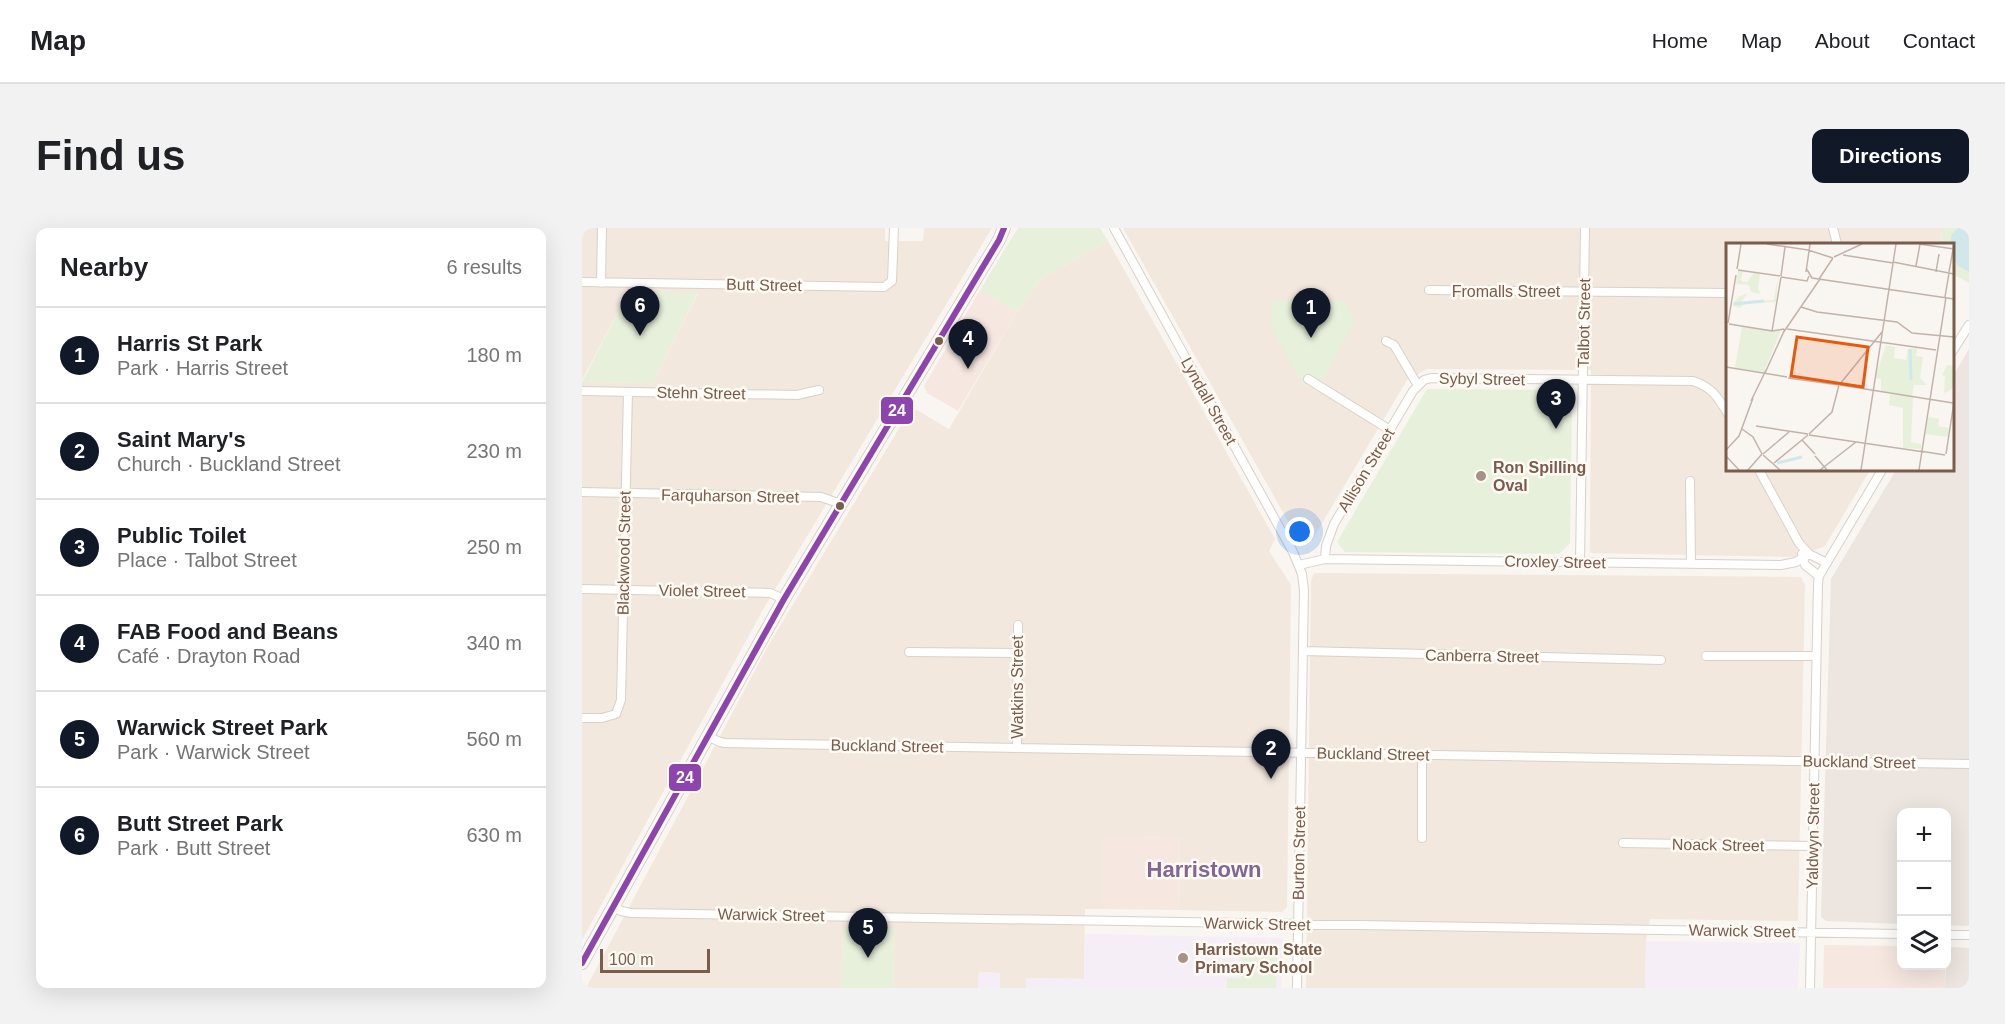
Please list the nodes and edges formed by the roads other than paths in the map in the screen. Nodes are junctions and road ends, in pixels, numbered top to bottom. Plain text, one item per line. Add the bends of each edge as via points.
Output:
1 (602, 228) edge
2 (894, 228) edge
3 (1010, 228) edge
4 (1114, 228) edge
5 (1586, 228) edge
6 (1833, 228) edge
7 (1002, 234) edge
8 (1836, 243) edge
9 (582, 282) edge
10 (601, 283) junction
11 (1429, 290) dead end
12 (1585, 291) junction
13 (1726, 293) edge
14 (1969, 325) edge
15 (1386, 341) dead end
16 (1954, 350) edge
17 (1308, 379) dead end
18 (1583, 380) junction
19 (1418, 384) junction
20 (819, 390) dead end
21 (582, 391) edge
22 (628, 392) junction
23 (1726, 411) edge
24 (1390, 430) junction
25 (1760, 471) edge
26 (1881, 471) edge
27 (1690, 481) dead end
28 (582, 492) edge
29 (626, 494) junction
30 (841, 504) junction
31 (1806, 557) junction
32 (1325, 559) junction
33 (1827, 562) junction
34 (1580, 563) junction
35 (1690, 564) junction
36 (1299, 565) junction
37 (1302, 574) joint
38 (1819, 576) junction
39 (582, 589) edge
40 (623, 590) junction
41 (784, 599) junction
42 (1018, 625) dead end
43 (1303, 651) junction
44 (909, 652) dead end
45 (1017, 653) junction
46 (1706, 656) dead end
47 (1816, 656) junction
48 (1661, 660) dead end
49 (582, 718) edge
50 (707, 736) junction
51 (1017, 748) junction
52 (1301, 752) junction
53 (1422, 756) junction
54 (1815, 761) junction
55 (1969, 764) edge
56 (1422, 837) dead end
57 (1623, 843) dead end
58 (1813, 846) junction
59 (613, 906) junction
60 (1298, 924) junction
61 (1811, 932) junction
62 (1897, 934) edge
63 (1951, 935) edge
64 (1969, 935) edge
65 (582, 963) edge
66 (1297, 988) edge
67 (1810, 988) edge

1 - 10 street
2 - 10 street, Butt Street via 892,280 884,287
3 - 7 main road
4 - 36 street, Lyndall Street
5 - 12 street, Talbot Street
6 - 8 street
7 - 30 main road
9 - 10 street, Butt Street
11 - 12 street, Fromalls Street
12 - 13 street, Fromalls Street
12 - 18 street, Talbot Street
14 - 16 street
15 - 19 street via 1394,345
17 - 24 street
18 - 19 street, Sybyl Street via 1431,378
18 - 23 street, Sybyl Street via 1693,381 1715,393
18 - 34 street, Talbot Street
19 - 24 street, Allison Street
20 - 22 street, Stehn Street via 796,395
21 - 22 street, Stehn Street
22 - 29 street, Blackwood Street
24 - 32 street, Allison Street via 1334,524
25 - 31 street
26 - 33 street
27 - 35 street
28 - 29 street, Farquharson Street
29 - 30 street, Farquharson Street via 821,497
29 - 40 street, Blackwood Street
30 - 41 main road
31 - 33 street
31 - 35 street, Croxley Street via 1781,565
31 - 38 street via 1805,565
32 - 34 street, Croxley Street
32 - 36 street, Croxley Street
33 - 38 street
34 - 35 street, Croxley Street
36 - 37 street, Lyndall Street
37 - 43 street, Burton Street
38 - 47 street, Yaldwyn Street
39 - 40 street, Violet Street
40 - 41 street, Violet Street via 770,593
40 - 49 street, Blackwood Street via 621,700 616,714
41 - 50 main road
42 - 45 street, Watkins Street
43 - 48 street, Canberra Street
43 - 52 street, Burton Street
44 - 45 street
45 - 51 street, Watkins Street
46 - 47 street
47 - 54 street, Yaldwyn Street
50 - 51 street, Buckland Street via 725,743
50 - 59 main road
51 - 52 street, Buckland Street
52 - 53 street, Buckland Street
52 - 60 street, Burton Street
53 - 54 street, Buckland Street
53 - 56 street
54 - 55 street, Buckland Street
54 - 58 street, Yaldwyn Street
57 - 58 street, Noack Street
58 - 61 street, Yaldwyn Street
59 - 60 street, Warwick Street via 631,913
59 - 65 main road
60 - 61 street, Warwick Street
60 - 66 street, Burton Street
61 - 62 street, Warwick Street
61 - 67 street, Yaldwyn Street
63 - 64 street

